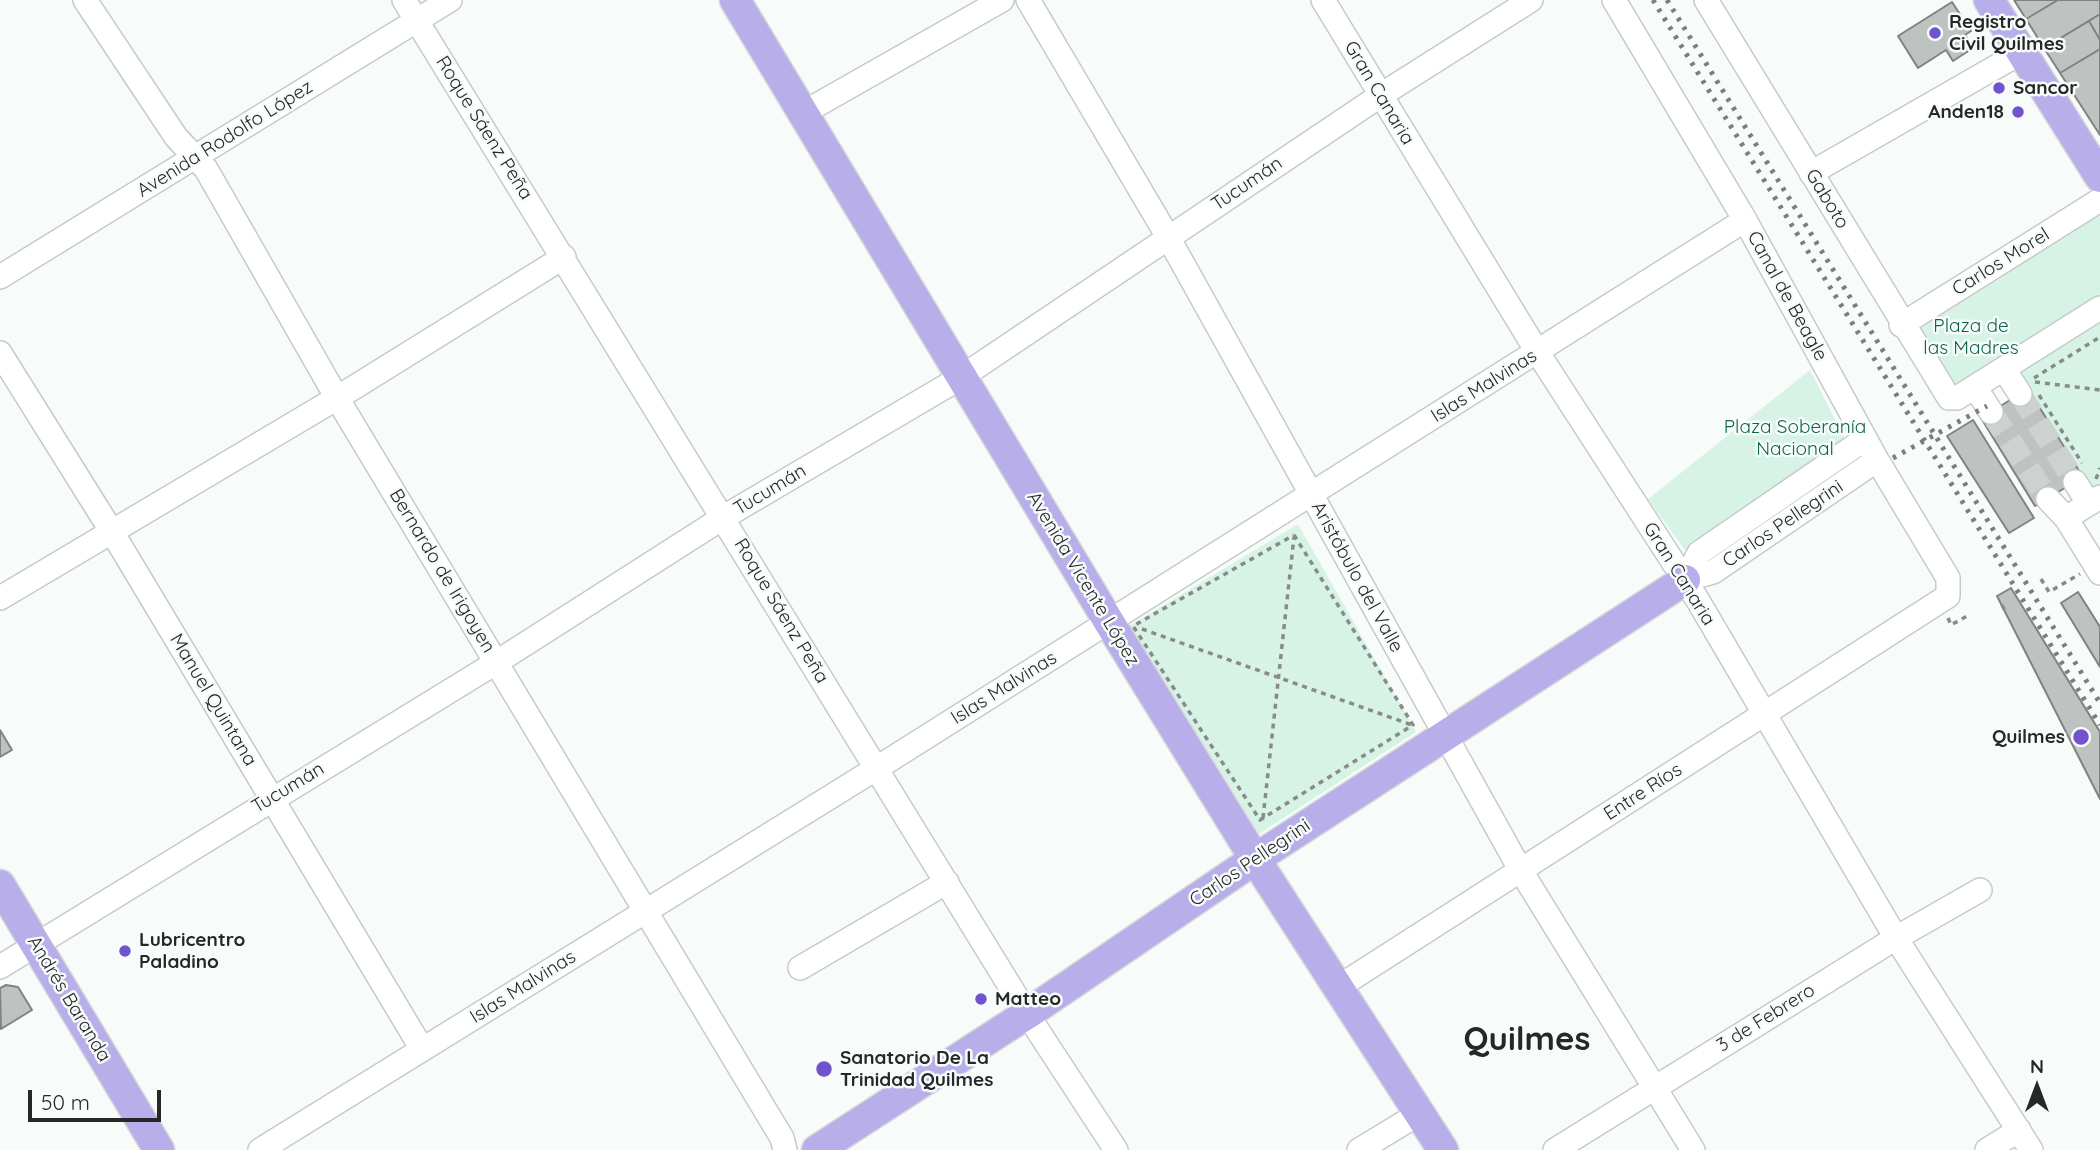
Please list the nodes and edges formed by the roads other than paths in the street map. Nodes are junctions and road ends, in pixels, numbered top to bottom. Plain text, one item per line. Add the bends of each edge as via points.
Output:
1 (85, 0) edge
2 (404, 0) edge
3 (450, 0) edge
4 (735, 0) edge
5 (1002, 0) edge
6 (1028, 0) edge
7 (1323, 0) edge
8 (1531, 0) edge
9 (1614, 0) edge
10 (1706, 0) edge
11 (1989, 0) edge
12 (417, 20) junction
13 (2022, 52) junction
14 (1381, 95) junction
15 (803, 113) junction
16 (196, 157) junction
17 (2098, 171) edge
18 (1811, 173) junction
19 (2100, 200) edge
20 (1745, 220) junction
21 (1168, 237) junction
22 (564, 257) junction
23 (0, 278) edge
24 (2100, 308) edge
25 (1901, 325) junction
26 (0, 353) edge
27 (1538, 353) junction
28 (2004, 369) junction
29 (960, 378) junction
30 (1975, 387) junction
31 (2025, 387) tunnel mouth
32 (337, 398) junction
33 (1991, 412) tunnel mouth
34 (1866, 439) junction
35 (1877, 460) junction
36 (2075, 482) tunnel mouth
37 (1310, 493) junction
38 (2048, 499) tunnel mouth
39 (2095, 501) edge
40 (724, 517) junction
41 (2066, 518) junction
42 (112, 532) junction
43 (2098, 569) edge
44 (1685, 580) junction
45 (1948, 596) joint
46 (0, 598) edge
47 (1121, 624) junction
48 (497, 662) junction
49 (1764, 715) junction
50 (1445, 736) junction
51 (877, 768) junction
52 (271, 798) junction
53 (1255, 859) junction
54 (1521, 871) junction
55 (947, 882) junction
56 (0, 885) edge
57 (1980, 890) dead end
58 (646, 912) junction
59 (0, 921) edge
60 (1896, 938) junction
61 (19, 955) edge
62 (800, 968) dead end
63 (1337, 988) junction
64 (1027, 1014) junction
65 (422, 1049) junction
66 (1654, 1086) junction
67 (1420, 1113) junction
68 (2019, 1130) junction
69 (135, 1150) edge
70 (159, 1150) edge
71 (260, 1150) edge
72 (785, 1150) edge
73 (817, 1150) edge
74 (1116, 1150) edge
75 (1359, 1150) edge
76 (1443, 1150) edge
77 (1555, 1150) edge
78 (1693, 1150) edge
79 (1987, 1150) edge
80 (2031, 1150) edge

1 - 16 street, Bernardo de Irigoyen via 176,137
2 - 12 street, Roque Sáenz Peña
3 - 12 street, Avenida Rodolfo López
4 - 15 main road, Avenida Vicente López
5 - 15 street
6 - 21 street, Aristóbulo del Valle
7 - 14 street, Gran Canaria
8 - 14 street, Tucumán
9 - 20 street, Canal de Beagle
10 - 18 street, Gaboto
11 - 13 main road
12 - 16 street, Avenida Rodolfo López
12 - 22 street, Roque Sáenz Peña
13 - 17 main road
13 - 18 street
14 - 21 street, Tucumán
14 - 27 street, Gran Canaria
15 - 29 main road, Avenida Vicente López
16 - 23 street, Avenida Rodolfo López
16 - 32 street, Bernardo de Irigoyen
18 - 25 street, Gaboto
19 - 25 street, Carlos Morel
20 - 27 street, Islas Malvinas
20 - 34 street, Canal de Beagle
21 - 29 street, Tucumán
21 - 37 street, Aristóbulo del Valle
22 - 32 street
22 - 40 street, Roque Sáenz Peña
24 - 28 street
25 - 30 street, Gaboto via 1949,398
26 - 42 street, Manuel Quintana
27 - 37 street, Islas Malvinas
27 - 44 street, Gran Canaria
28 - 30 street
28 - 31 street
29 - 40 street, Tucumán
29 - 47 main road, Avenida Vicente López
30 - 33 street
32 - 42 street
32 - 48 street, Bernardo de Irigoyen
34 - 35 street, Canal de Beagle
34 - 44 street, Carlos Pellegrini via 1699,553
35 - 44 street, Carlos Pellegrini via 1713,572
35 - 45 street, Canal de Beagle via 1948,578
36 - 39 street
37 - 47 street, Islas Malvinas
37 - 50 street, Aristóbulo del Valle
38 - 41 street
39 - 41 street
40 - 48 street, Tucumán
40 - 51 street, Roque Sáenz Peña
41 - 43 street
42 - 46 street
42 - 52 street, Manuel Quintana
44 - 49 street, Gran Canaria
44 - 50 main road, Carlos Pellegrini
45 - 49 street, Entre Ríos
47 - 51 street, Islas Malvinas
47 - 53 main road, Avenida Vicente López
48 - 52 street, Tucumán
48 - 58 street, Bernardo de Irigoyen
49 - 54 street, Entre Ríos
49 - 60 street, Gran Canaria
50 - 53 main road, Carlos Pellegrini
50 - 54 street, Aristóbulo del Valle
51 - 55 street, Roque Sáenz Peña
51 - 58 street, Islas Malvinas
52 - 61 street, Tucumán
52 - 65 street, Manuel Quintana
53 - 63 main road, Avenida Vicente López
53 - 64 main road, Carlos Pellegrini
54 - 63 street, Entre Ríos
54 - 66 street, Aristóbulo del Valle
55 - 62 street
55 - 64 street, Roque Sáenz Peña
56 - 61 main road, Andrés Baranda
57 - 60 street, 3 de Febrero
58 - 65 street, Islas Malvinas
58 - 72 street, Bernardo de Irigoyen
59 - 61 main road, Andrés Baranda
60 - 66 street, 3 de Febrero
60 - 68 street, Gran Canaria
61 - 69 main road, Andrés Baranda
61 - 70 main road, Andrés Baranda
63 - 67 main road, Avenida Vicente López
64 - 73 main road, Carlos Pellegrini
64 - 74 street, Roque Sáenz Peña
65 - 71 street, Islas Malvinas
66 - 77 street, 3 de Febrero
66 - 78 street, Aristóbulo del Valle
67 - 75 street
67 - 76 main road, Avenida Vicente López
68 - 79 street
68 - 80 street, Gran Canaria

